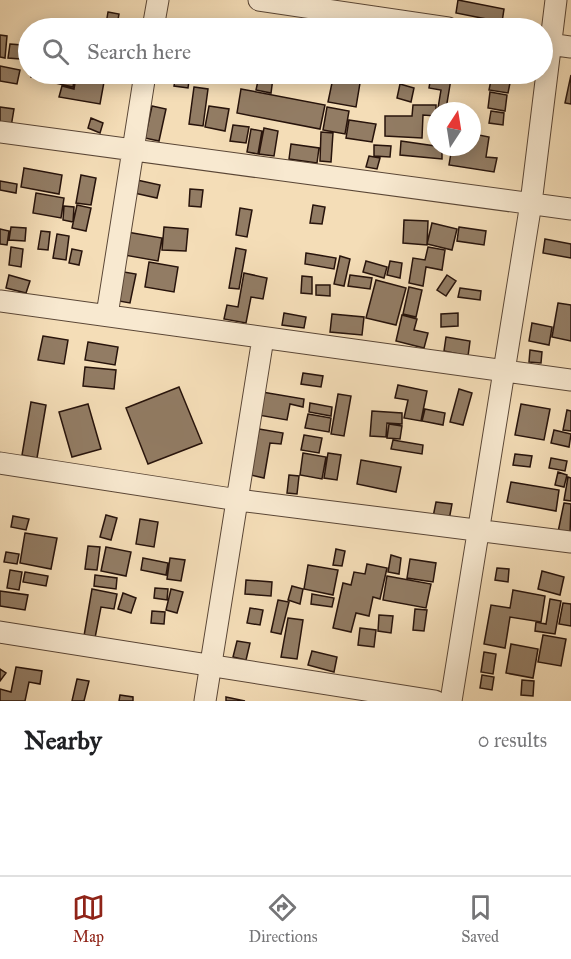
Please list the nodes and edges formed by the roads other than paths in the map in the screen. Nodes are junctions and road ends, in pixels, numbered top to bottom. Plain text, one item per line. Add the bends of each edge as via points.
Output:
1 (158, 0) edge
2 (259, 0) edge
3 (556, 0) edge
4 (155, 18) edge
5 (380, 18) edge
6 (555, 44) edge
7 (143, 84) edge
8 (549, 84) edge
9 (0, 132) edge
10 (133, 149) junction
11 (531, 203) junction
12 (571, 209) edge
13 (0, 305) edge
14 (107, 315) junction
15 (263, 338) junction
16 (504, 371) junction
17 (571, 380) edge
18 (0, 463) edge
19 (238, 500) junction
20 (478, 531) junction
21 (571, 542) edge
22 (0, 632) edge
23 (211, 664) junction
24 (205, 701) edge
25 (435, 701) edge
26 (451, 701) edge

1 - 4 street
2 - 5 street
3 - 6 street
7 - 10 street
8 - 11 street
9 - 10 street
10 - 11 street
10 - 14 street
11 - 12 street
11 - 16 street
13 - 14 street
14 - 15 street
15 - 16 street
15 - 19 street
16 - 17 street
16 - 20 street
18 - 19 street
19 - 20 street
19 - 23 street
20 - 21 street
20 - 26 street
22 - 23 street
23 - 24 street
23 - 25 street

